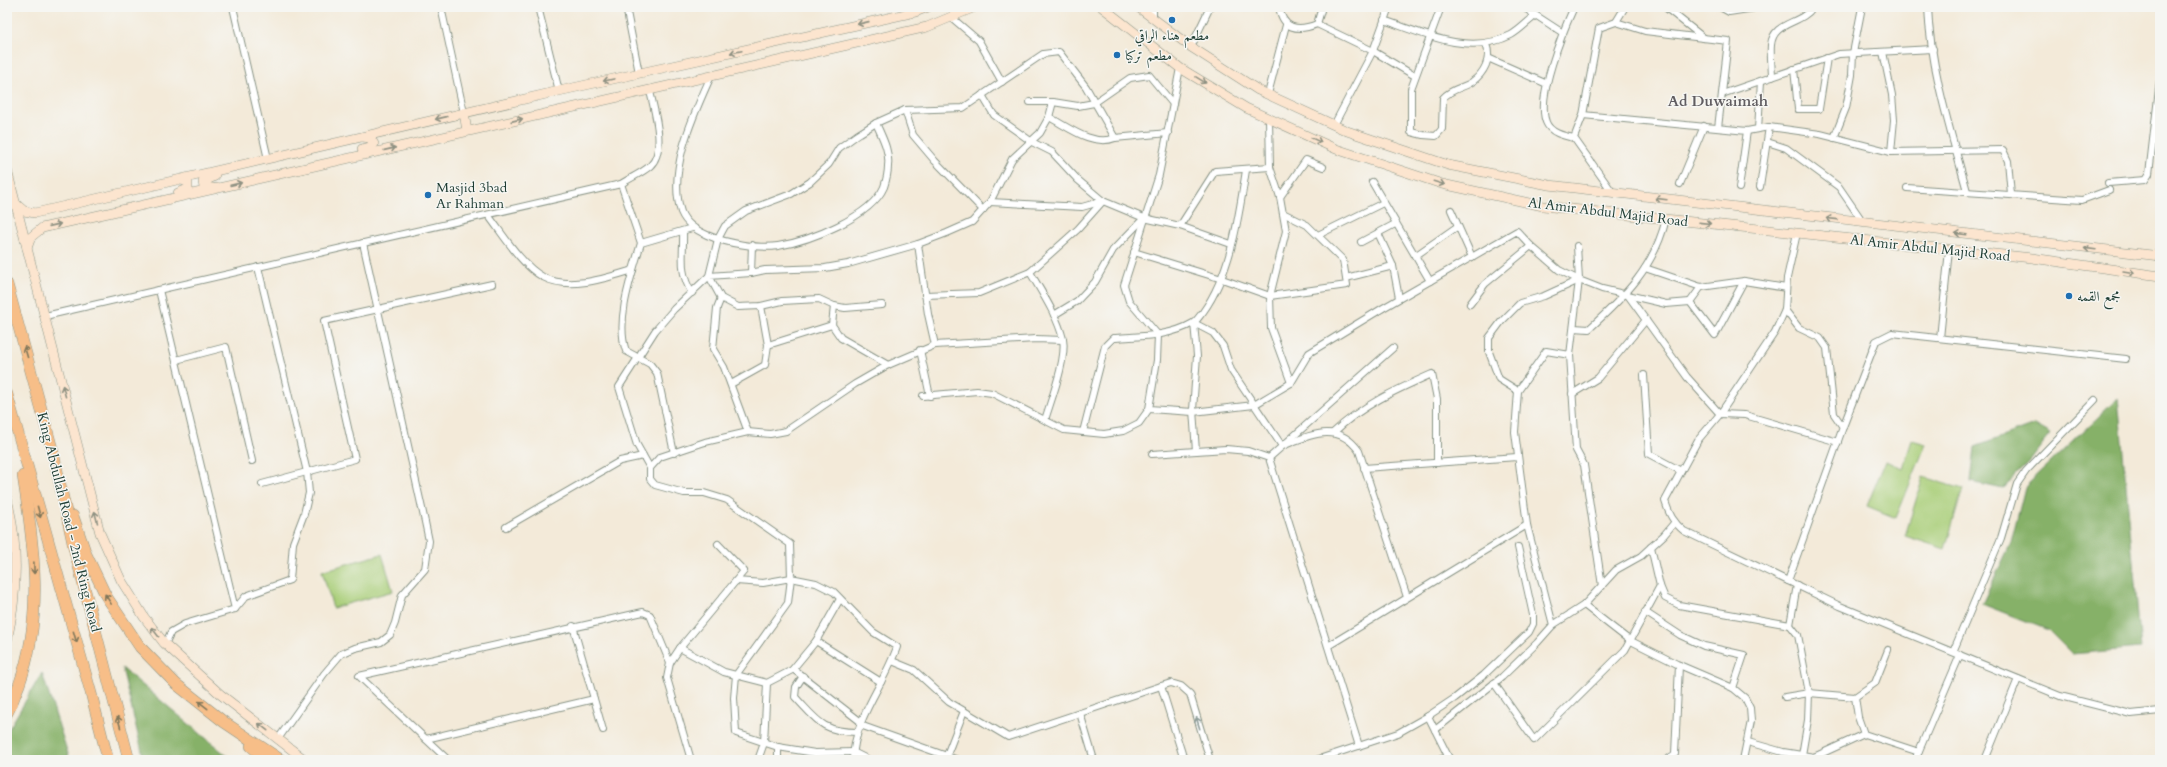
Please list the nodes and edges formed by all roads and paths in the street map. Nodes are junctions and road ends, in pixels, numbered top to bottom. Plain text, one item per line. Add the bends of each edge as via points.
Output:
1 (233, 7) edge
2 (441, 7) edge
3 (538, 7) edge
4 (626, 7) edge
5 (928, 7) edge
6 (975, 7) edge
7 (1102, 7) edge
8 (1138, 7) edge
9 (1153, 7) edge
10 (1210, 7) edge
11 (1279, 7) edge
12 (1322, 7) edge
13 (1389, 7) edge
14 (1441, 7) edge
15 (1523, 7) edge
16 (1574, 7) edge
17 (1625, 7) edge
18 (1665, 7) edge
19 (1720, 7) edge
20 (1761, 7) edge
21 (1812, 7) edge
22 (1862, 7) edge
23 (1928, 7) edge
24 (2158, 7) edge
25 (914, 9) edge
26 (1535, 16) junction
27 (951, 17) junction
28 (1153, 18) junction
29 (1384, 20) junction
30 (2160, 20) edge
31 (1616, 22) junction
32 (1317, 24) junction
33 (1286, 25) junction
34 (1563, 33) junction
35 (1431, 37) junction
36 (1704, 38) junction
37 (1486, 44) junction
38 (1191, 47) junction
39 (1933, 49) junction
40 (1373, 51) junction
41 (1883, 52) junction
42 (1853, 53) junction
43 (1488, 58) junction
44 (1827, 58) junction
45 (1180, 68) junction
46 (1794, 70) junction
47 (639, 73) junction
48 (711, 76) junction
49 (1415, 76) junction
50 (1772, 77) junction
51 (2160, 80) edge
52 (1761, 81) junction
53 (1002, 82) junction
54 (1547, 84) junction
55 (650, 90) junction
56 (559, 91) junction
57 (1268, 94) junction
58 (1722, 94) junction
59 (982, 95) junction
60 (1030, 102) dead end
61 (1053, 102) junction
62 (1094, 102) junction
63 (1173, 104) junction
64 (905, 110) junction
65 (464, 113) junction
66 (1583, 115) junction
67 (1049, 117) junction
68 (1269, 119) junction
69 (876, 123) junction
70 (1334, 125) junction
71 (1704, 126) junction
72 (1769, 127) junction
73 (1718, 128) junction
74 (1758, 129) junction
75 (467, 131) junction
76 (1747, 131) junction
77 (1168, 133) junction
78 (361, 137) junction
79 (1115, 138) junction
80 (1574, 138) junction
81 (1834, 138) junction
82 (1032, 142) junction
83 (1767, 142) junction
84 (1956, 151) junction
85 (1891, 152) junction
86 (268, 159) junction
87 (330, 162) junction
88 (240, 165) junction
89 (1270, 167) junction
90 (1324, 167) dead end
91 (7, 170) edge
92 (1246, 170) junction
93 (176, 180) junction
94 (1372, 182) dead end
95 (2108, 183) dead end
96 (621, 184) junction
97 (1680, 184) dead end
98 (1760, 187) dead end
99 (218, 188) junction
100 (1739, 188) dead end
101 (1908, 188) dead end
102 (2109, 190) dead end
103 (1967, 191) junction
104 (1613, 193) junction
105 (2011, 194) junction
106 (1280, 197) junction
107 (1103, 201) junction
108 (159, 202) junction
109 (990, 202) junction
110 (1383, 203) junction
111 (16, 204) junction
112 (983, 210) junction
113 (1451, 210) dead end
114 (1284, 213) junction
115 (488, 214) junction
116 (1144, 218) junction
117 (1666, 219) junction
118 (1863, 222) junction
119 (1396, 224) junction
120 (1180, 226) junction
121 (1458, 226) junction
122 (1904, 227) junction
123 (692, 228) junction
124 (683, 231) junction
125 (1378, 233) junction
126 (1798, 233) junction
127 (1318, 235) junction
128 (718, 239) junction
129 (1361, 242) dead end
130 (362, 243) junction
131 (641, 243) junction
132 (918, 244) junction
133 (1231, 244) junction
134 (1902, 244) junction
135 (752, 245) junction
136 (1530, 246) junction
137 (1577, 246) dead end
138 (27, 248) junction
139 (1949, 250) junction
140 (1134, 252) junction
141 (1415, 256) junction
142 (2160, 256) edge
143 (1472, 257) junction
144 (1393, 266) junction
145 (258, 267) junction
146 (1645, 268) junction
147 (633, 270) junction
148 (1030, 272) junction
149 (751, 273) junction
150 (709, 276) junction
151 (2160, 276) edge
152 (1346, 278) junction
153 (1222, 279) junction
154 (1579, 280) junction
155 (1430, 281) junction
156 (1744, 281) junction
157 (7, 284) edge
158 (492, 284) dead end
159 (1701, 286) junction
160 (1786, 288) junction
161 (159, 290) junction
162 (692, 293) junction
163 (1627, 294) junction
164 (925, 295) junction
165 (1270, 296) junction
166 (721, 298) junction
167 (1399, 298) junction
168 (1690, 302) junction
169 (1470, 304) dead end
170 (882, 305) dead end
171 (761, 306) junction
172 (834, 306) junction
173 (377, 310) junction
174 (1784, 310) junction
175 (1054, 315) junction
176 (45, 316) junction
177 (1646, 320) junction
178 (1194, 323) junction
179 (832, 325) junction
180 (1574, 328) junction
181 (1158, 335) junction
182 (1940, 338) junction
183 (1063, 340) junction
184 (768, 344) junction
185 (935, 345) junction
186 (1393, 348) dead end
187 (920, 350) junction
188 (1570, 355) junction
189 (639, 357) junction
190 (2126, 359) dead end
191 (176, 360) junction
192 (888, 364) junction
193 (1644, 375) dead end
194 (1291, 383) junction
195 (731, 384) junction
196 (1518, 392) junction
197 (7, 394) edge
198 (1572, 394) junction
199 (923, 396) dead end
200 (930, 396) junction
201 (2095, 400) dead end
202 (10, 405) junction
203 (1254, 405) junction
204 (1149, 410) junction
205 (1193, 412) junction
206 (1720, 414) junction
207 (1045, 420) junction
208 (1843, 427) junction
209 (748, 432) junction
210 (1083, 432) junction
211 (1333, 433) junction
212 (1838, 442) junction
213 (1282, 446) junction
214 (53, 452) junction
215 (1196, 452) junction
216 (674, 453) junction
217 (1152, 454) dead end
218 (643, 456) junction
219 (1517, 457) junction
220 (1269, 458) junction
221 (252, 460) dead end
222 (1437, 463) junction
223 (650, 468) junction
224 (1364, 468) junction
225 (1681, 471) junction
226 (307, 472) junction
227 (262, 484) dead end
228 (7, 499) edge
229 (1674, 522) junction
230 (1527, 525) junction
231 (506, 527) dead end
232 (718, 544) dead end
233 (1518, 547) dead end
234 (1651, 547) junction
235 (791, 578) junction
236 (736, 581) junction
237 (1788, 581) junction
238 (1797, 585) junction
239 (1602, 586) junction
240 (1660, 586) junction
241 (1407, 598) junction
242 (840, 599) junction
243 (1584, 605) junction
244 (235, 609) junction
245 (1645, 612) junction
246 (1553, 625) junction
247 (573, 626) junction
248 (1790, 626) junction
249 (1629, 640) junction
250 (7, 641) edge
251 (816, 641) junction
252 (165, 644) junction
253 (1328, 646) junction
254 (680, 648) junction
255 (1888, 650) dead end
256 (1953, 652) junction
257 (1960, 655) junction
258 (892, 661) junction
259 (670, 663) junction
260 (1679, 665) junction
261 (793, 669) junction
262 (736, 675) junction
263 (802, 676) junction
264 (2018, 679) junction
265 (881, 682) junction
266 (1494, 682) junction
267 (767, 683) junction
268 (1161, 686) junction
269 (1733, 688) junction
270 (1809, 693) junction
271 (1785, 697) dead end
272 (1855, 697) junction
273 (594, 699) junction
274 (964, 711) junction
275 (2160, 711) edge
276 (7, 713) edge
277 (1080, 713) junction
278 (1428, 716) junction
279 (224, 722) junction
280 (860, 724) junction
281 (603, 730) dead end
282 (1435, 730) junction
283 (857, 732) junction
284 (1864, 734) junction
285 (278, 739) junction
286 (426, 739) junction
287 (1748, 742) junction
288 (764, 743) junction
289 (1359, 746) junction
290 (778, 747) junction
291 (853, 752) junction
292 (1783, 752) junction
293 (1919, 752) junction
294 (1802, 755) junction
295 (947, 758) edge
296 (1449, 758) edge
297 (108, 760) edge
298 (129, 760) edge
299 (267, 760) edge
300 (281, 760) edge
301 (305, 760) edge
302 (448, 760) edge
303 (692, 760) edge
304 (758, 760) edge
305 (778, 760) edge
306 (852, 760) edge
307 (869, 760) edge
308 (958, 760) edge
309 (1094, 760) edge
310 (1184, 760) edge
311 (1210, 760) edge
312 (1316, 760) edge
313 (1438, 760) edge
314 (1667, 760) edge
315 (1743, 760) edge
316 (1782, 760) edge
317 (1915, 760) edge
318 (1986, 760) edge

1 - 86 street
2 - 65 street
3 - 56 street
4 - 47 street
5 - 25 main road
6 - 27 main road
7 - 45 main road, Al Amir Abdul Majid Road
8 - 28 main road, Al Amir Abdul Majid Road
9 - 28 street
10 - 38 street
11 - 33 street via 1281,18
12 - 32 street
13 - 29 street
14 - 35 street
15 - 26 street
16 - 34 street
17 - 31 street
18 - 36 street
19 - 20 street via 1729,12
21 - 50 street via 1809,13 1777,29 1771,46
22 - 42 street
23 - 39 street
24 - 30 street
25 -> 47 main road
26 - 34 street
26 - 37 street via 1511,35
27 - 48 main road via 927,27
27 - 53 street via 979,41
28 - 38 main road, Al Amir Abdul Majid Road
29 - 35 street
29 - 40 street
31 - 36 street via 1645,31
31 - 66 street via 1599,28
32 - 33 street via 1308,28
32 - 40 street
33 - 57 street
34 - 54 street
35 - 37 street via 1457,43
35 - 49 street
36 - 58 street via 1728,41
37 - 43 street
38 - 57 main road, Al Amir Abdul Majid Road
39 - 41 street
39 - 84 street
40 - 49 street
40 - 70 street
41 - 42 street
41 - 85 street via 1894,114
42 - 44 street
42 - 81 street via 1846,108
43 - 49 street via 1486,68 1472,83 1451,90 1443,98 1442,129 1436,136 1411,132 1411,89
43 - 54 street
44 - 46 street
44 - 46 street via 1819,109 1798,109
45 - 63 street
45 -> 68 main road, Al Amir Abdul Majid Road
46 - 50 street
47 -> 56 main road
48 - 55 main road
48 - 123 street via 698,105 678,169 676,186 681,213
50 - 52 street
51 - 95 street via 2149,174 2145,180
52 - 58 street
52 - 74 street
53 - 59 street
53 - 62 street via 1043,54 1059,52 1086,87
54 - 80 street via 1544,112 1546,123 1560,135
75 -> 55 main road
55 - 96 street via 658,127 658,148 651,165
56 - 65 main road
57 - 70 main road, Al Amir Abdul Majid Road
58 - 73 street
59 - 64 street via 963,108
59 - 82 street via 994,115
60 - 61 street
61 - 62 street via 1078,106
61 - 67 street
62 - 63 street via 1130,78 1149,75
62 - 79 street
63 - 77 street
64 - 69 street
64 - 112 street via 913,135
65 - 75 main road
65 -> 78 main road
66 - 71 street
66 - 80 street
67 - 79 street via 1089,138 1106,141
67 - 82 street
68 - 89 street
68 -> 117 main road, Al Amir Abdul Majid Road via 1336,149 1442,184 1543,206
69 - 128 street via 839,148 829,164 810,182 791,194 746,211 725,226
69 - 135 street via 888,151 888,166 884,187 876,198 858,215 837,227 777,246
70 - 104 main road, Al Amir Abdul Majid Road via 1448,165 1549,185
71 - 73 street
71 - 97 street
72 - 74 street
72 - 81 street
72 - 83 street
73 - 76 street
74 - 76 street
87 -> 75 main road
76 - 100 street
77 - 79 street
77 - 116 street via 1159,175
78 - 86 main road
78 - 87 main road via 370,138 374,144
80 - 104 street
81 - 85 street
82 - 107 street via 1052,152 1078,180
82 - 109 street via 1012,159
83 - 98 street
83 - 118 street via 1786,148 1840,187
84 - 85 street
84 - 103 street
84 - 105 street via 2003,150 2008,161
86 - 88 main road
99 -> 87 main road
88 - 93 main road
88 - 99 main road via 203,182 204,186
89 - 92 street
89 - 106 street
90 - 106 street via 1306,160
91 - 111 main road
92 - 120 street via 1214,171
92 - 133 street via 1239,216
93 - 108 main road via 188,181 188,189 166,196
93 - 111 main road via 35,213 24,211
94 - 110 street
96 - 115 street
96 - 131 street
99 - 108 main road
101 - 103 street
102 - 105 street via 2082,200
103 - 105 street
118 -> 104 main road, Al Amir Abdul Majid Road
106 - 114 street
107 - 109 street via 1082,207
107 - 116 street
107 - 148 street via 1078,229
138 -> 108 main road via 30,237 42,228
109 - 112 street
110 - 119 street
110 - 127 street
111 - 138 main road
112 - 132 street via 972,222
113 - 121 street
114 - 127 street via 1307,225
114 - 165 street via 1286,231
115 - 130 street
115 - 147 street via 526,263 543,277 559,282 578,283 608,278
116 - 120 street
116 - 140 street
116 - 175 street via 1113,250 1095,282 1077,301
117 -> 126 main road, Al Amir Abdul Majid Road
117 - 146 street via 1662,236
118 - 122 main road, Al Amir Abdul Majid Road
119 - 125 street
119 - 141 street
120 - 133 street
121 - 141 street
121 - 143 street
122 - 134 main road
142 -> 122 main road, Al Amir Abdul Majid Road
123 - 124 street
123 - 128 street
124 - 131 street
124 - 162 street via 682,273
125 - 129 street
125 - 144 street
126 - 134 main road, Al Amir Abdul Majid Road
126 - 160 street
127 - 152 street via 1343,260
128 - 135 street
128 - 150 street
130 - 145 street
130 - 173 street
131 - 147 street
132 - 149 street via 825,268 765,270
132 - 164 street
133 - 153 street
134 - 139 main road, Al Amir Abdul Majid Road
135 - 149 street
136 - 143 street via 1517,231
136 - 154 street via 1559,270
136 - 169 street via 1485,284
137 - 154 street
138 - 176 main road
139 -> 151 main road, Al Amir Abdul Majid Road
139 - 182 street
140 - 153 street
140 - 181 street via 1124,285 1129,302
141 - 155 street
143 - 155 street
144 - 152 street
144 - 167 street
145 - 161 street
145 - 226 street
146 - 159 street
146 - 163 street
147 - 189 street via 623,318 622,339 626,351
148 - 164 street via 979,293
148 - 175 street
149 - 150 street
150 - 162 street
150 - 166 street
152 - 165 street via 1347,285
153 - 165 street
153 - 178 street via 1210,302
154 - 163 street via 1602,289
154 - 180 street
154 - 196 street via 1544,296 1520,303 1489,338 1489,352 1499,379
155 - 167 street
156 - 159 street
156 - 160 street
156 - 168 street via 1715,335
214 -> 157 highway, King Abdullah Road - 2nd Ring Road
158 - 173 street
159 - 168 street
160 - 174 street
161 - 176 street
161 - 191 street
162 - 189 street via 655,331
163 - 168 street via 1666,304
163 - 177 street
163 - 180 street via 1589,329
164 - 185 street
165 - 194 street via 1271,328
166 - 171 street via 738,307
166 - 195 street via 717,308 713,349
167 - 194 street via 1309,354
170 - 172 street via 846,308
171 - 172 street via 782,300 819,299
171 - 184 street
172 - 179 street
173 - 226 street via 324,321 355,459
173 - 285 street via 429,541 429,557 425,569 402,595 396,623 390,635 381,642 342,654 324,674
174 - 206 street via 1775,332
174 - 208 street via 1799,328 1820,338 1827,348 1834,414
175 - 183 street
252 -> 176 main road via 144,617 122,580 100,533
177 - 198 street via 1598,378
177 - 206 street via 1687,378
178 - 181 street
178 - 203 street via 1213,333 1222,346 1231,370
178 - 205 street via 1197,356
179 - 184 street
179 - 192 street via 840,338
180 - 188 street
181 - 204 street
181 - 210 street via 1113,338 1105,346
182 - 190 street
182 - 208 street via 1892,333 1876,341
183 - 185 street via 1029,339
183 - 207 street via 1061,368
184 - 195 street via 765,365
185 - 187 street
186 - 213 street
187 - 192 street
187 - 200 street
188 - 196 street via 1546,351
188 - 198 street
189 - 216 street via 650,364 657,373
189 - 218 street via 619,387 637,445
191 - 221 street via 226,348
191 - 244 street
192 - 209 street via 786,431 770,434
193 - 225 street via 1649,454
194 - 203 street
195 - 209 street
196 - 219 street via 1514,432
197 - 202 highway, King Abdullah Road - 2nd Ring Road
198 - 239 street via 1576,450 1584,465
199 - 200 street
200 - 207 street via 992,393
201 - 256 street via 2017,484 2001,538
202 -> 276 highway via 34,550 35,615 26,667
202 -> 297 highway, King Abdullah Road - 2nd Ring Road
203 - 205 street
203 - 213 street
204 - 205 street
204 - 210 street via 1139,423 1123,431 1104,434
205 - 215 street
206 - 212 street via 1744,415
206 - 225 street via 1698,440
207 - 210 street via 1064,430
208 - 212 street
209 - 216 street via 705,442
211 - 213 street via 1308,436
211 - 222 street via 1360,410 1384,395 1432,374 1438,399
211 - 224 street via 1351,440 1359,451
212 - 237 street
213 - 220 street
279 -> 214 highway via 176,684 140,647 106,596 86,554
298 -> 214 highway, King Abdullah Road - 2nd Ring Road via 74,548
215 - 217 street
215 - 220 street via 1226,449 1248,451
216 - 223 street via 660,457
218 - 223 street
218 - 231 street via 620,461
219 - 222 street
219 - 230 street
220 - 253 street
222 - 224 street
223 - 235 street via 650,478 655,484 684,493 704,493 726,500 790,544
224 - 241 street
225 - 229 street via 1665,501
226 - 227 street
226 - 244 street via 309,493 293,543 290,580 246,596
228 - 250 main road via 15,562 14,610
229 - 234 street
229 - 237 street via 1684,530
230 - 241 street
230 - 246 street
232 - 236 street via 744,571
233 - 278 street via 1533,615 1533,624 1529,632 1484,675 1456,698
234 - 239 street via 1641,556 1616,570
234 - 240 street
235 - 236 street via 763,583
235 - 242 street via 816,583 834,592
235 - 262 street via 788,603
236 - 254 street
237 - 238 street
238 - 248 street
238 - 256 street via 1840,606
239 - 243 street
240 - 245 street
240 - 248 street via 1665,598 1679,605
241 - 253 street
242 - 251 street
242 - 258 street via 873,632 897,647
243 - 246 street
243 - 249 street
244 - 252 street via 185,624 171,632
245 - 249 street
245 - 269 street via 1680,635 1704,646 1744,655
246 - 266 street via 1537,644
247 - 259 street via 643,612 650,615
247 - 273 street
247 - 286 street via 359,676
248 - 270 street via 1798,635
249 - 260 street
249 - 266 street via 1625,650 1534,740
251 - 261 street
251 - 265 street
285 -> 252 main road via 220,694
253 - 289 street
254 - 259 street
254 - 262 street via 724,672
255 - 272 street via 1875,683
256 - 257 street
257 - 264 street
257 - 293 street
258 - 265 street
258 - 274 street via 914,670 949,702
259 - 303 street via 667,678
260 - 269 street
260 - 314 street via 1675,754
261 - 263 street
261 - 267 street
262 - 267 street
262 - 288 street via 736,733
263 - 280 street
263 - 283 street via 796,687 795,697 821,724 836,731
264 - 275 street via 2060,696 2124,713
264 - 318 street
265 - 280 street
266 - 282 street
267 - 288 street
268 - 277 street
268 - 310 street
311 -> 268 street via 1190,694 1181,686 1171,683
269 - 287 street via 1745,698 1750,708
270 - 271 street
270 - 272 street
270 - 294 street via 1808,720
272 - 284 street
273 - 281 street
273 - 286 street
274 - 277 street via 1008,737
274 - 295 street
277 - 309 street
278 - 282 street
278 - 289 street via 1398,733
279 - 299 highway
279 - 300 highway
280 - 283 street
280 - 295 street
282 - 296 street
283 - 291 street
284 - 293 street
284 - 294 street via 1814,757
285 - 301 main road
286 - 302 street
287 - 292 street
287 - 315 street
288 - 290 street
288 - 304 street
289 - 312 street
290 - 291 street via 815,753
290 - 305 street
291 - 306 street
291 - 307 street
292 - 294 street
292 - 316 street
293 - 317 street
295 - 308 street
296 - 313 street

